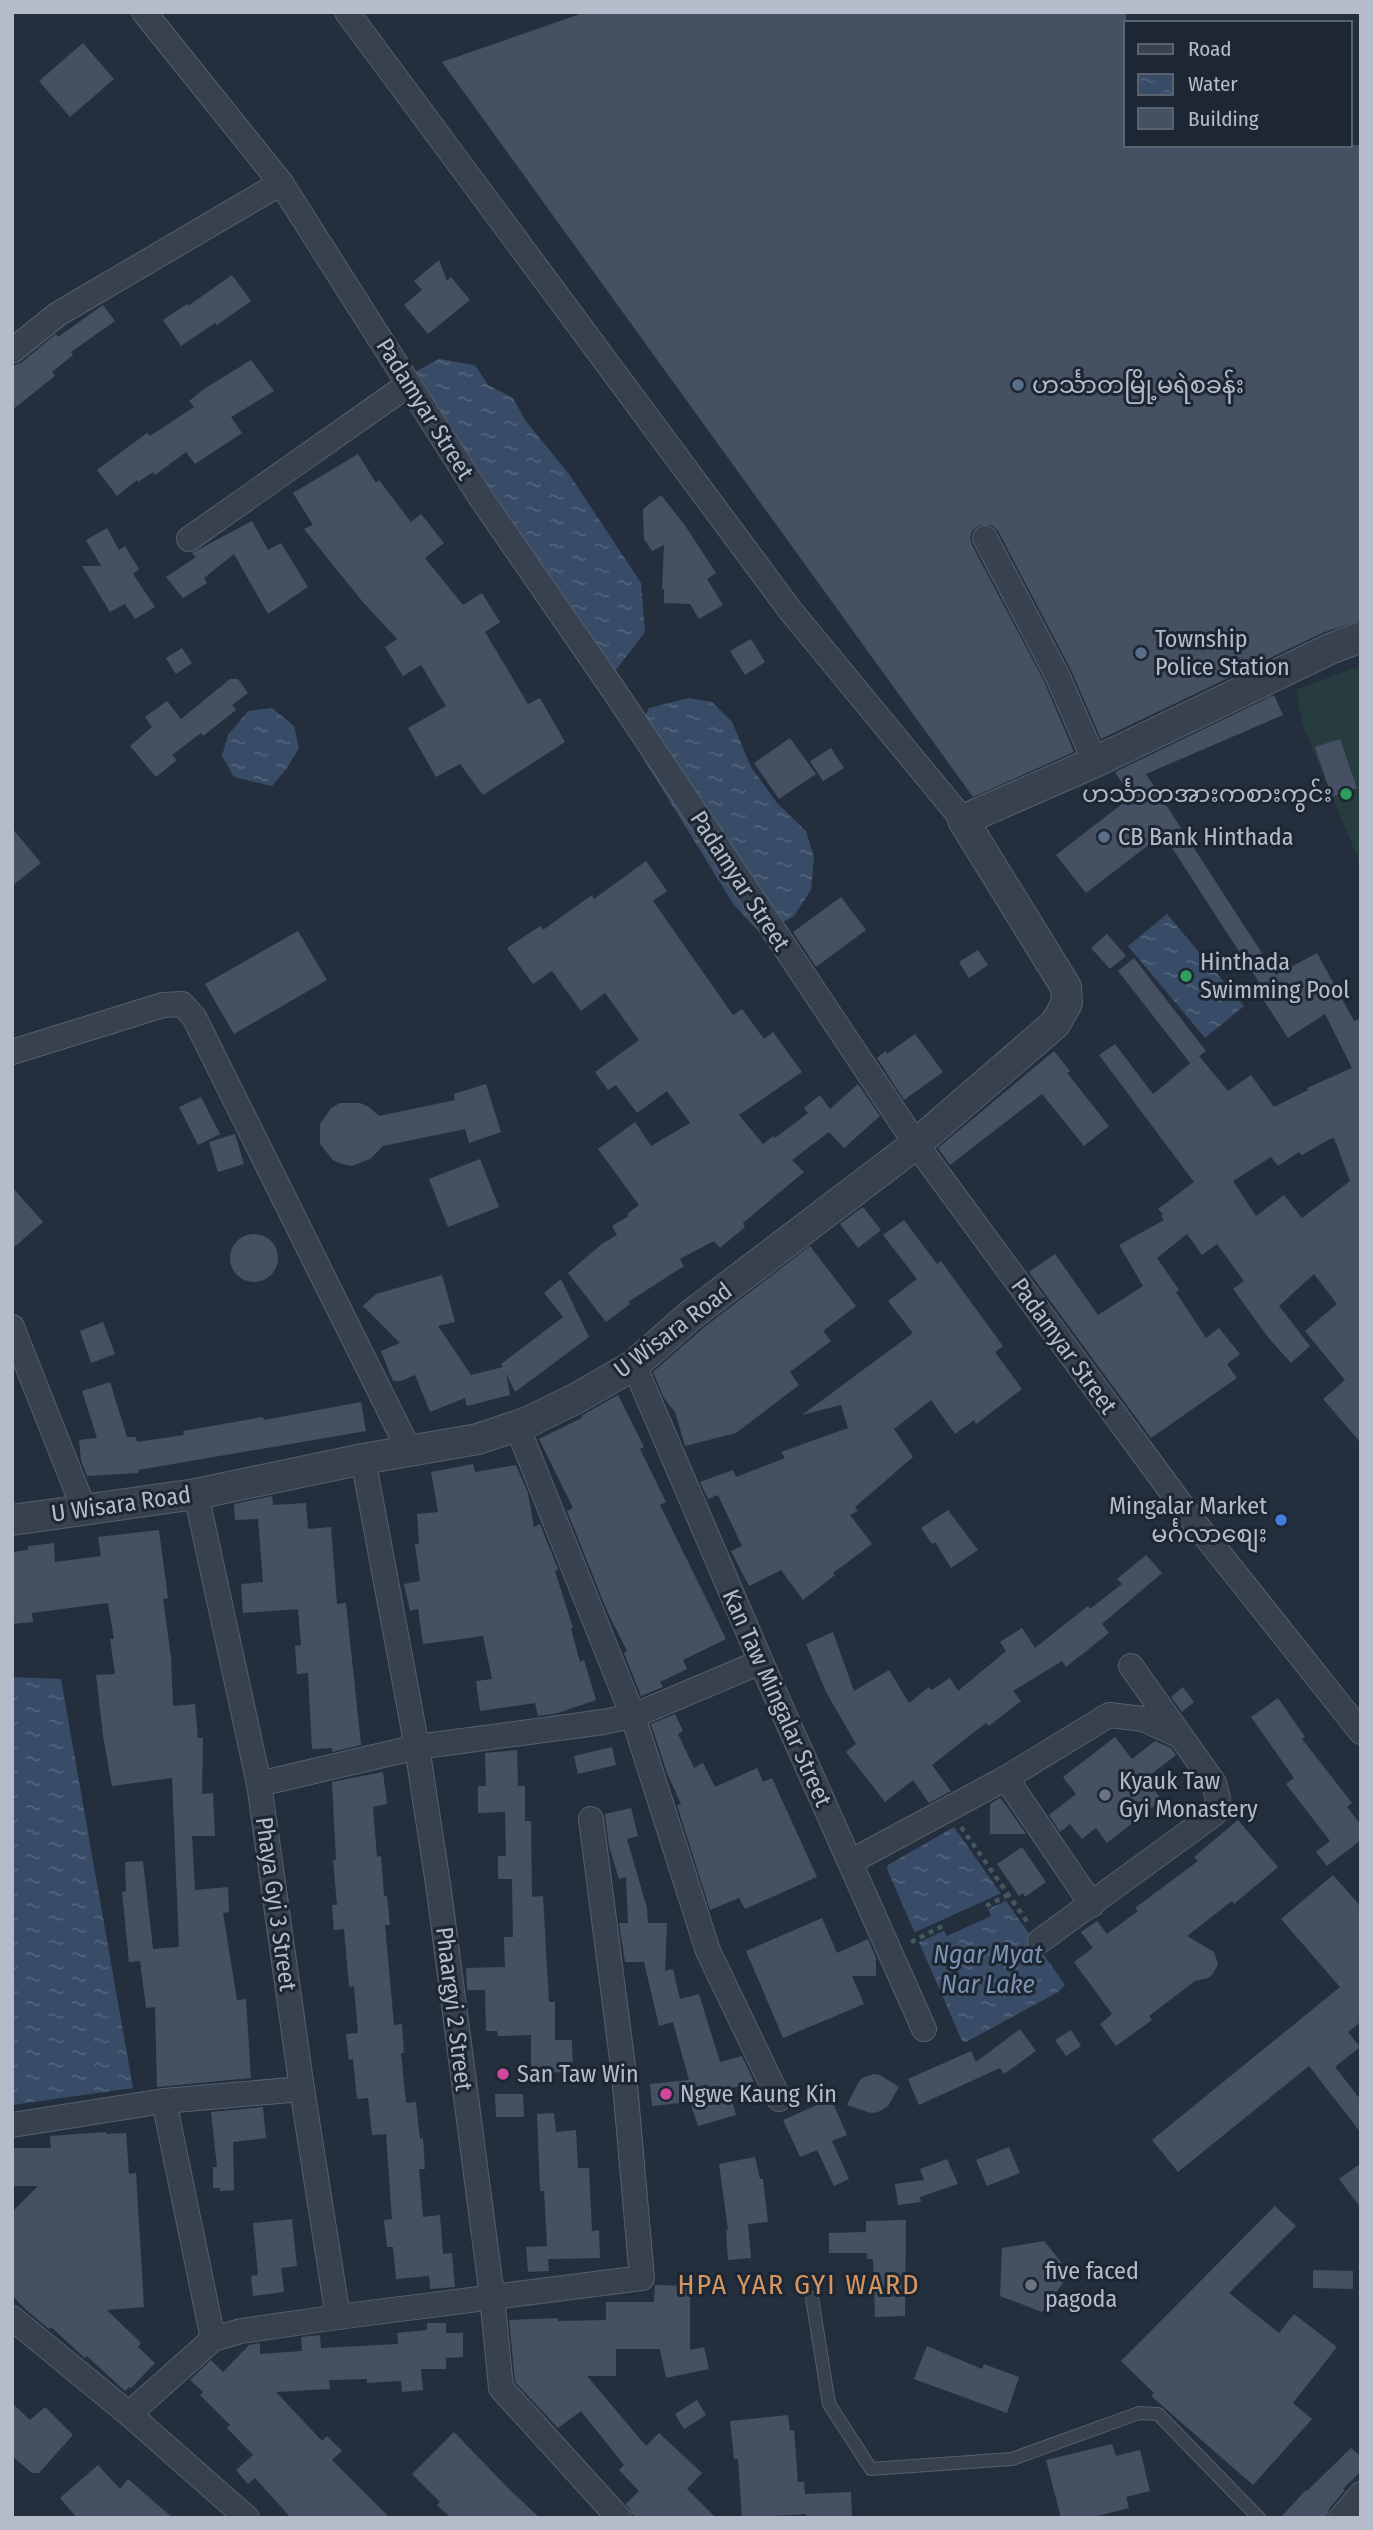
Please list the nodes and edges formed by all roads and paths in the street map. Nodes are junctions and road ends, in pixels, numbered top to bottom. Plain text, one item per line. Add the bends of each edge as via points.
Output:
1 (144, 12) edge
2 (347, 12) edge
3 (281, 183) junction
4 (12, 351) edge
5 (409, 384) junction
6 (985, 538) dead end
7 (189, 539) dead end
8 (1361, 637) edge
9 (1096, 762) junction
10 (963, 820) junction
11 (12, 1052) edge
12 (916, 1144) junction
13 (12, 1327) edge
14 (634, 1365) junction
15 (517, 1426) junction
16 (410, 1452) junction
17 (363, 1459) junction
18 (197, 1494) junction
19 (84, 1509) junction
20 (12, 1520) edge
21 (761, 1662) junction
22 (1131, 1666) dead end
23 (634, 1716) junction
24 (1361, 1732) edge
25 (1183, 1738) junction
26 (417, 1747) junction
27 (1006, 1778) junction
28 (259, 1784) junction
29 (948, 1809) junction
30 (591, 1819) dead end
31 (850, 1862) junction
32 (1008, 1896) junction
33 (1092, 1905) junction
34 (986, 1906) dead end
35 (943, 1926) dead end
36 (915, 1939) dead end
37 (1040, 1941) joint
38 (925, 2029) dead end
39 (302, 2089) junction
40 (779, 2099) dead end
41 (164, 2101) junction
42 (12, 2125) edge
43 (492, 2296) junction
44 (812, 2298) dead end
45 (338, 2317) junction
46 (12, 2318) edge
47 (213, 2339) junction
48 (129, 2414) junction
49 (1361, 2494) edge
50 (247, 2518) edge
51 (619, 2518) edge
52 (1259, 2518) edge
53 (1341, 2518) edge

1 - 3 street, Padamyar Street
2 - 10 street via 790,610
3 - 4 street via 58,314
3 - 5 street, Padamyar Street
5 - 7 street
5 - 12 street, Padamyar Street
6 - 9 street via 1057,675
8 - 9 street
9 - 10 street
10 - 12 street, U Wisara Road via 1066,987 1067,1003 1055,1024
11 - 16 street via 163,1005 181,1004 194,1017
12 - 14 street, U Wisara Road via 691,1315
12 - 24 street, Padamyar Street via 1191,1518
13 - 19 street
14 - 15 street, U Wisara Road
14 - 21 street, Kan Taw Mingalar Street
15 - 16 street, U Wisara Road
15 - 23 street
16 - 17 street, U Wisara Road
17 - 18 street, U Wisara Road
17 - 26 street, Phaargyi 2 Street
18 - 19 street, U Wisara Road
18 - 28 street, Phaya Gyi 3 Street
19 - 20 street, U Wisara Road
21 - 23 street
21 - 31 street, Kan Taw Mingalar Street
22 - 25 street
23 - 26 street
23 - 40 street via 708,1951
25 - 27 street via 1143,1719 1109,1715
25 - 33 street via 1214,1783 1218,1798 1214,1814
26 - 28 street
26 - 43 street, Phaargyi 2 Street
27 - 29 street
27 - 33 street
28 - 39 street, Phaya Gyi 3 Street
29 - 31 street
29 - 32 path
30 - 43 street via 624,2074 642,2278
31 - 38 street, Kan Taw Mingalar Street
32 - 34 path
32 - 37 path
33 - 37 street
35 - 36 path
39 - 41 street
39 - 45 street, Phaya Gyi 3 Street
41 - 42 street
41 - 47 street
43 - 45 street
43 - 51 street, Phaargyi 2 Street via 501,2388
44 - 52 lane via 830,2404 871,2469 1012,2459 1139,2413 1158,2414
45 - 47 street
46 - 48 street
47 - 48 street
48 - 50 street
49 - 53 street

